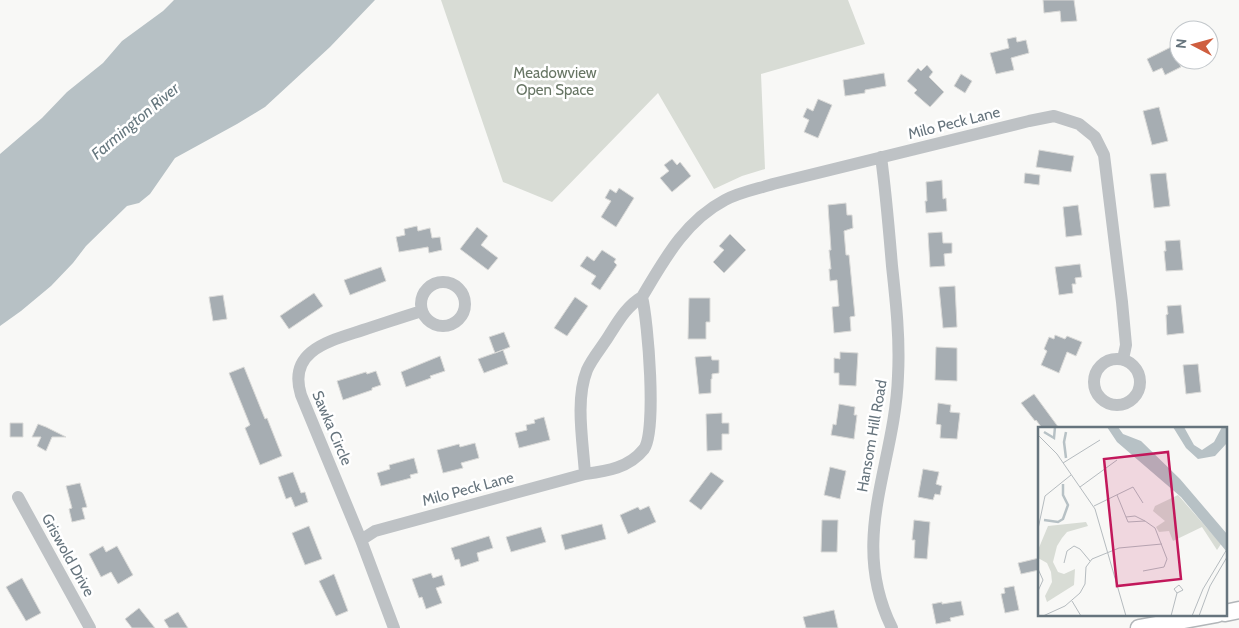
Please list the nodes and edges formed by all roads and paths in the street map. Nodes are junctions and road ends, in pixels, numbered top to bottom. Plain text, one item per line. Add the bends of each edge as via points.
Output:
1 (882, 157) junction
2 (642, 297) junction
3 (422, 311) dead end
4 (1123, 359) dead end
5 (585, 474) junction
6 (18, 497) dead end
7 (361, 540) junction
8 (1239, 610) edge
9 (1226, 613) edge
10 (1206, 616) edge
11 (90, 628) edge
12 (394, 628) edge
13 (892, 628) edge
14 (1139, 628) edge

1 - 2 street, Milo Peck Lane via 773,184 739,194 715,206 680,238
1 - 4 street, Milo Peck Lane via 1054,116 1087,130 1095,137 1104,155 1126,345
1 - 13 street, Hansom Hill Road via 896,306 898,375 892,430 874,520 873,547 879,596
2 - 5 street, Milo Peck Lane via 631,304 616,325 588,368 583,383 581,406
2 - 5 street, Milo Peck Lane via 646,313 650,433 645,448 625,465
3 - 7 street, Sawka Circle via 319,345 304,360 300,370 298,386 301,395
5 - 7 street, Milo Peck Lane via 375,531
6 - 11 street, Griswold Drive
7 - 12 street, Sawka Circle
8 - 9 main road
10 - 14 main road

